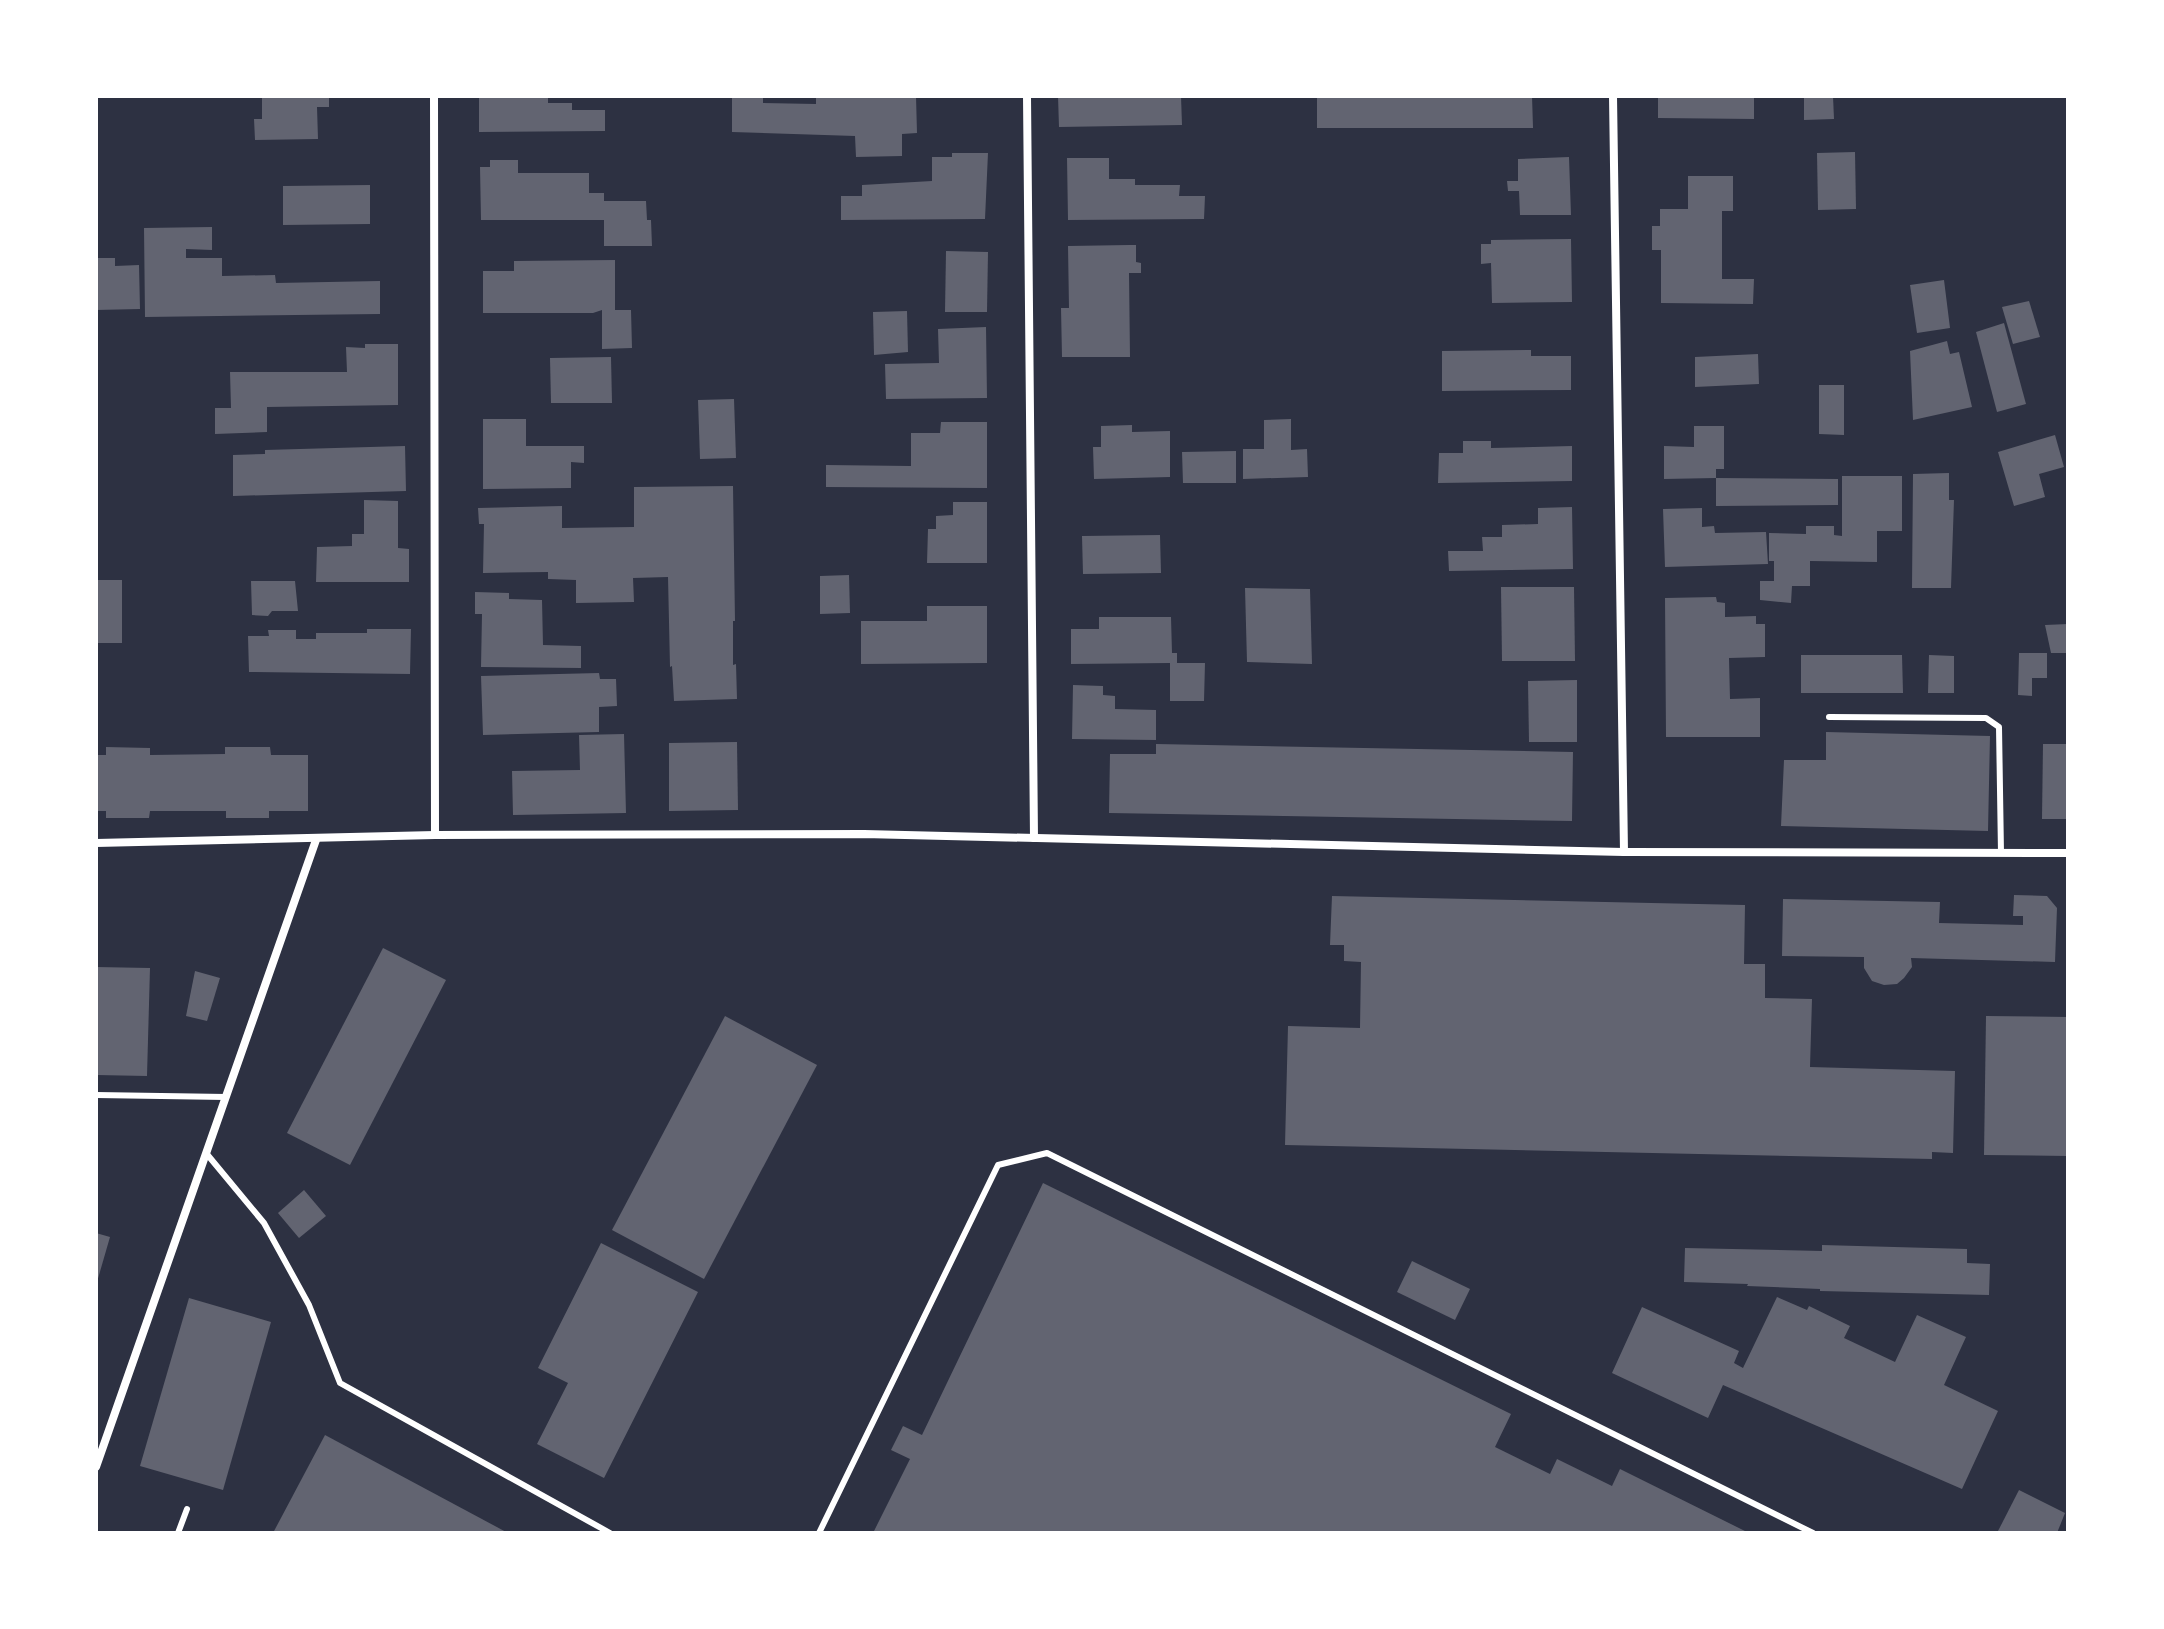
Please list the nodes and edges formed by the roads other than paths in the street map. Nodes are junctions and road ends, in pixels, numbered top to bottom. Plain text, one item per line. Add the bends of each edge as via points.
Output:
1 (434, 96) edge
2 (1027, 96) edge
3 (1613, 96) edge
4 (1829, 717) dead end
5 (435, 835) junction
6 (1034, 838) junction
7 (316, 840) junction
8 (96, 843) edge
9 (1624, 852) junction
10 (2001, 853) junction
11 (2068, 853) edge
12 (96, 1095) edge
13 (226, 1097) junction
14 (206, 1153) junction
15 (96, 1467) edge
16 (187, 1509) dead end
17 (178, 1533) edge
18 (610, 1533) edge
19 (819, 1533) edge
20 (1813, 1533) edge

1 - 5 street
2 - 6 street
3 - 9 street
4 - 10 lane via 1986,718 1999,727
5 - 6 street
5 - 7 street
6 - 9 street
7 - 8 street
7 - 13 street
9 - 10 street
10 - 11 street
12 - 13 lane
13 - 14 street
14 - 15 street
14 - 18 lane via 264,1223 309,1305 340,1383
16 - 17 lane
19 - 20 lane via 998,1165 1047,1153

